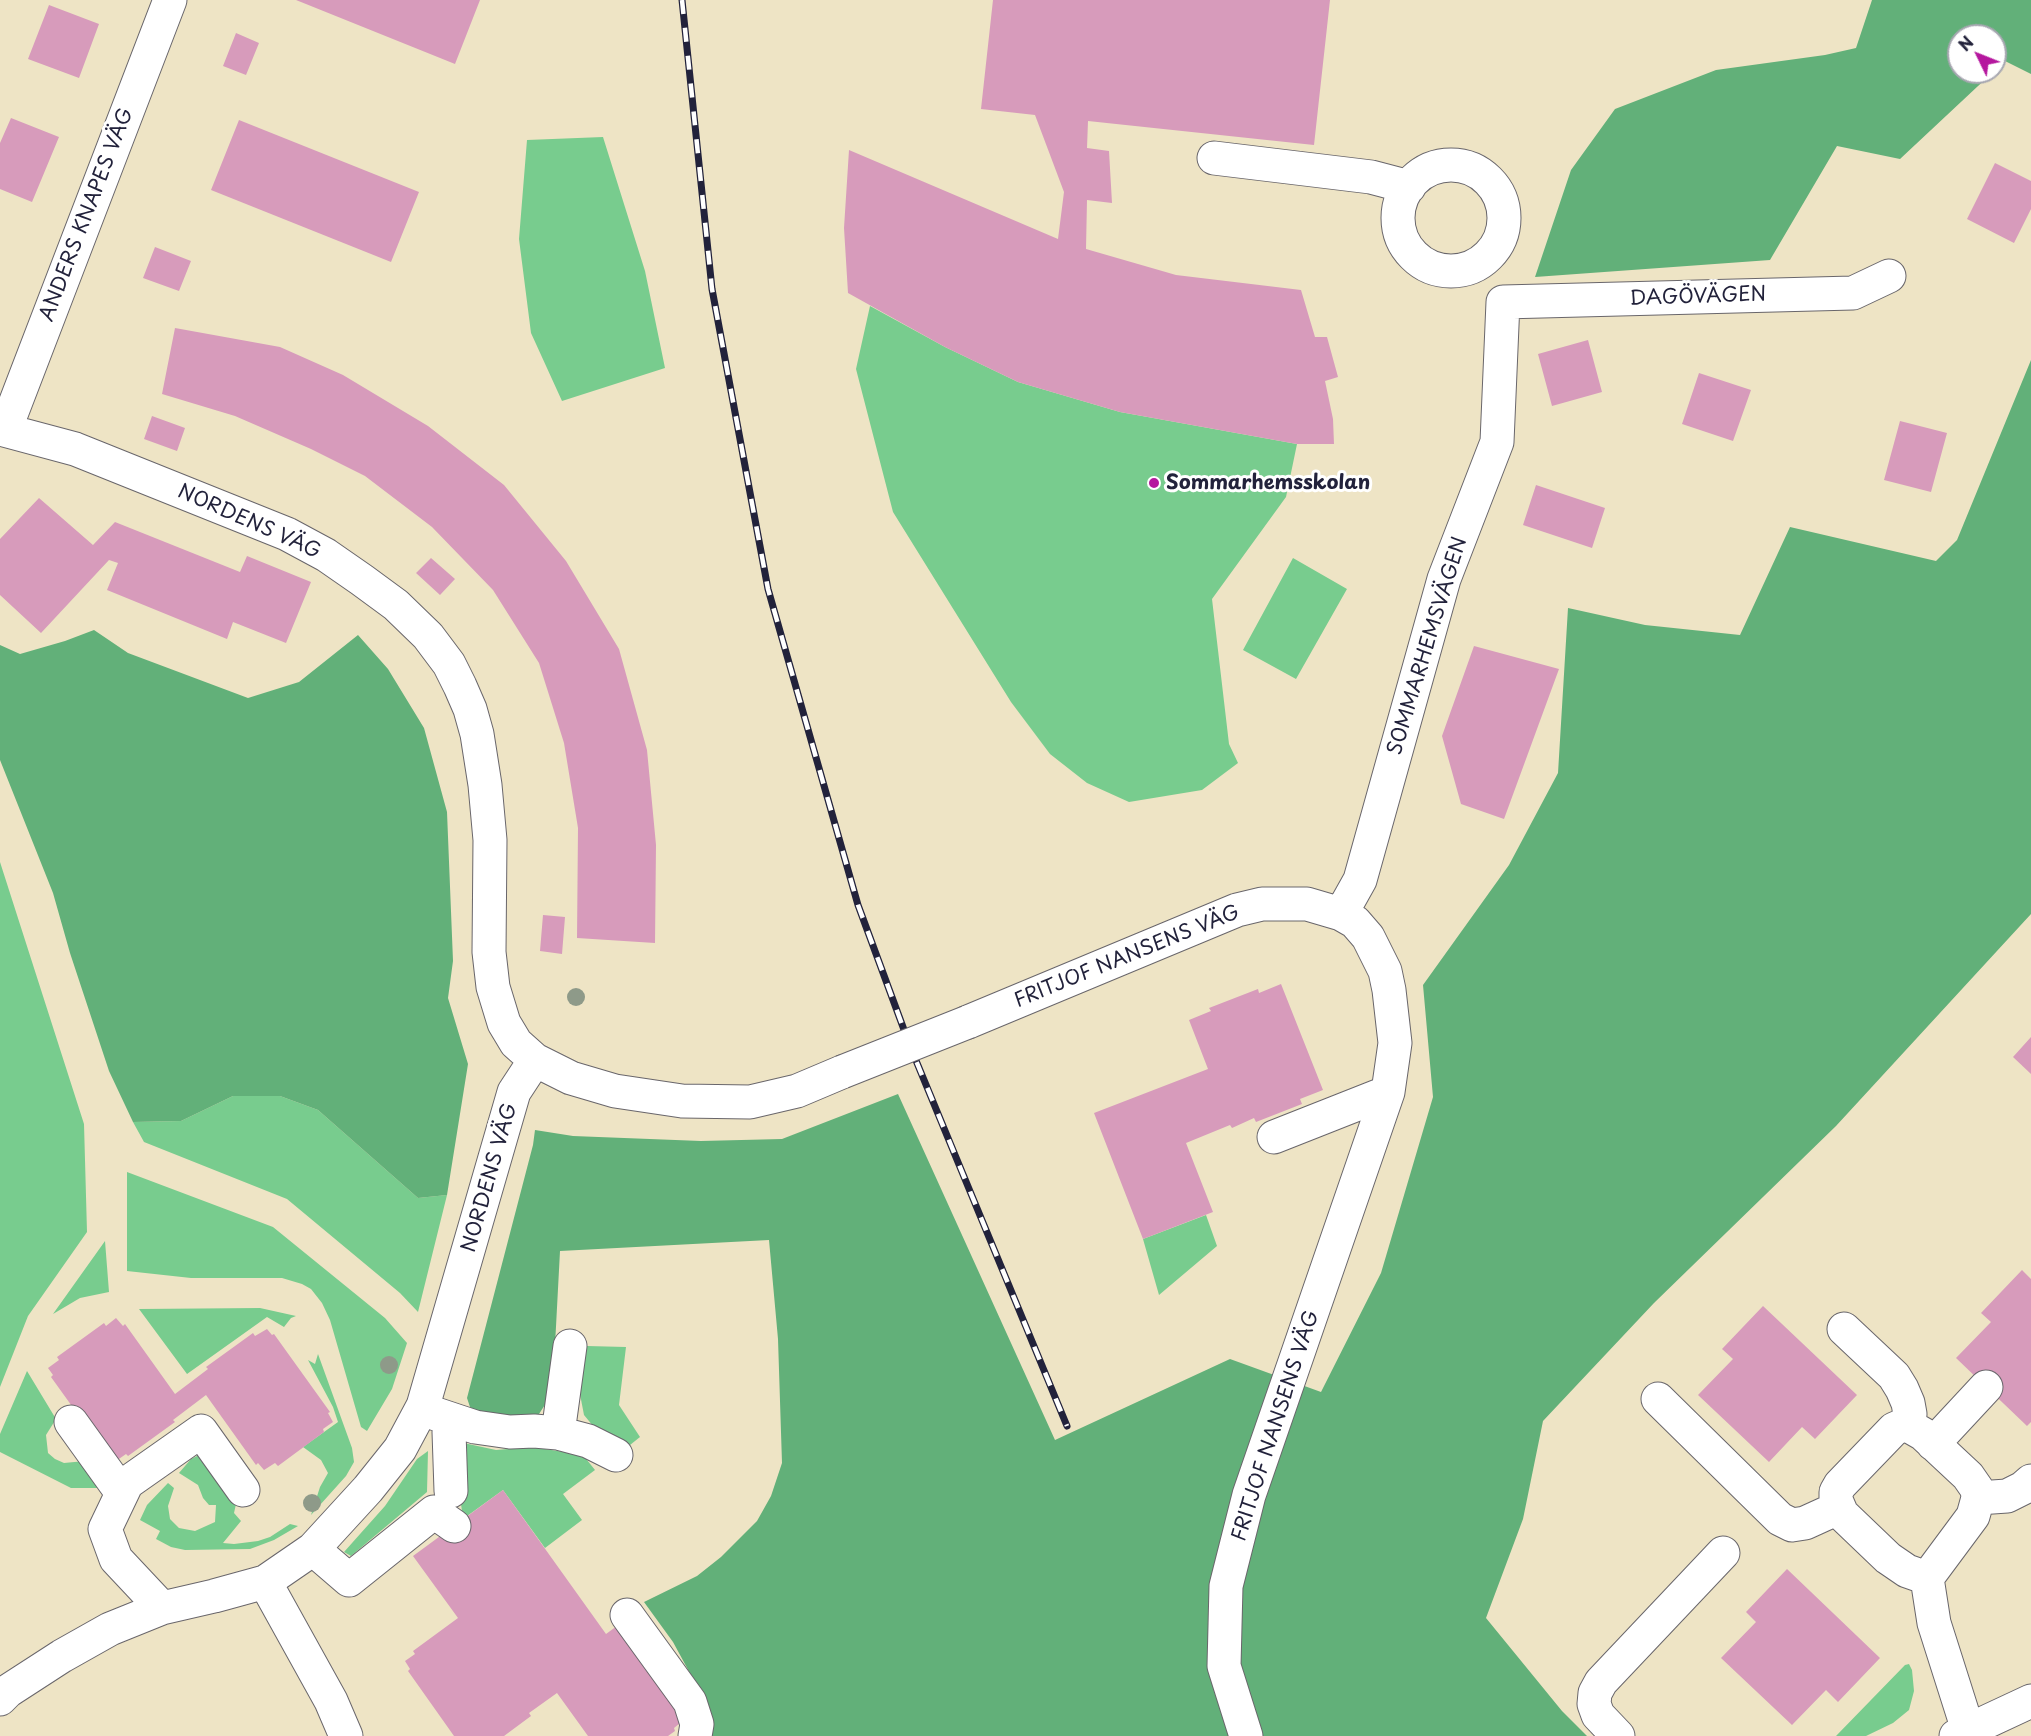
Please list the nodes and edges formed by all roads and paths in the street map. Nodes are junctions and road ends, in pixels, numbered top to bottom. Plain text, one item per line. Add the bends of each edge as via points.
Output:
1 (170, 0) edge
2 (1214, 158) dead end
3 (1409, 187) junction
4 (1475, 266) junction
5 (1888, 276) dead end
6 (1503, 302) junction
7 (3, 429) edge
8 (1341, 914) junction
9 (535, 1060) junction
10 (1388, 1092) junction
11 (1274, 1137) dead end
12 (1844, 1329) dead end
13 (570, 1346) dead end
14 (1986, 1386) dead end
15 (1658, 1400) dead end
16 (423, 1406) junction
17 (453, 1420) junction
18 (71, 1422) dead end
19 (558, 1433) junction
20 (1921, 1435) junction
21 (616, 1455) dead end
22 (2031, 1480) edge
23 (243, 1490) dead end
24 (450, 1491) dead end
25 (122, 1493) junction
26 (1978, 1498) junction
27 (1838, 1508) junction
28 (454, 1526) dead end
29 (313, 1549) junction
30 (1723, 1553) dead end
31 (1927, 1578) junction
32 (265, 1582) junction
33 (162, 1608) junction
34 (627, 1614) dead end
35 (0, 1699) edge
36 (2031, 1701) edge
37 (1962, 1733) edge
38 (346, 1736) edge
39 (695, 1736) edge
40 (1246, 1736) edge
41 (1618, 1736) edge

1 - 7 street, ANDERS KNAPES VÄG
2 - 3 street via 1371,177
3 - 4 street via 1400,202 1398,220 1411,252 1424,264 1441,270
3 - 4 street via 1421,174 1455,165 1472,169 1492,184 1503,207 1504,225 1500,241
4 - 6 street
5 - 6 street, DAGÖVÄGEN via 1853,293
6 - 8 street, SOMMARHEMSVÄGEN via 1497,442 1444,579 1360,880
7 - 9 street, NORDENS VÄG via 75,449 287,534 362,580 428,636 449,664 477,734 490,840 489,952 493,987 504,1023 516,1043
8 - 9 street, FRITJOF NANSENS VÄG, bridge via 1285,902 1237,910 797,1091 750,1102 682,1101 615,1091 571,1078
8 - 10 street, FRITJOF NANSENS VÄG via 1368,937 1385,971 1395,1042
9 - 16 street, NORDENS VÄG via 514,1092
10 - 11 street
10 - 40 street, FRITJOF NANSENS VÄG via 1249,1495 1226,1586 1224,1666
12 - 20 street via 1894,1376
13 - 19 street
14 - 20 street
15 - 27 street via 1780,1519 1791,1525 1805,1523
16 - 17 street
16 - 29 street, NORDENS VÄG via 400,1449
17 - 19 street via 490,1430
17 - 24 street via 449,1432
18 - 25 street
19 - 21 street via 588,1441
20 - 26 street via 1968,1476
20 - 27 street via 1901,1426 1894,1429 1840,1485 1836,1492
22 - 26 street via 2007,1496
23 - 25 street via 201,1431 127,1483
25 - 33 street via 105,1529 102,1556
26 - 31 street via 1973,1516
27 - 31 street via 1897,1566
28 - 29 street via 434,1512 349,1580
29 - 32 street, NORDENS VÄG
30 - 41 street via 1601,1682 1594,1704 1598,1715
31 - 37 street via 1934,1623
32 - 33 street, NORDENS VÄG
32 - 38 street via 331,1701
33 - 35 street, NORDENS VÄG via 110,1629
34 - 39 street via 690,1702 697,1724
36 - 37 street

